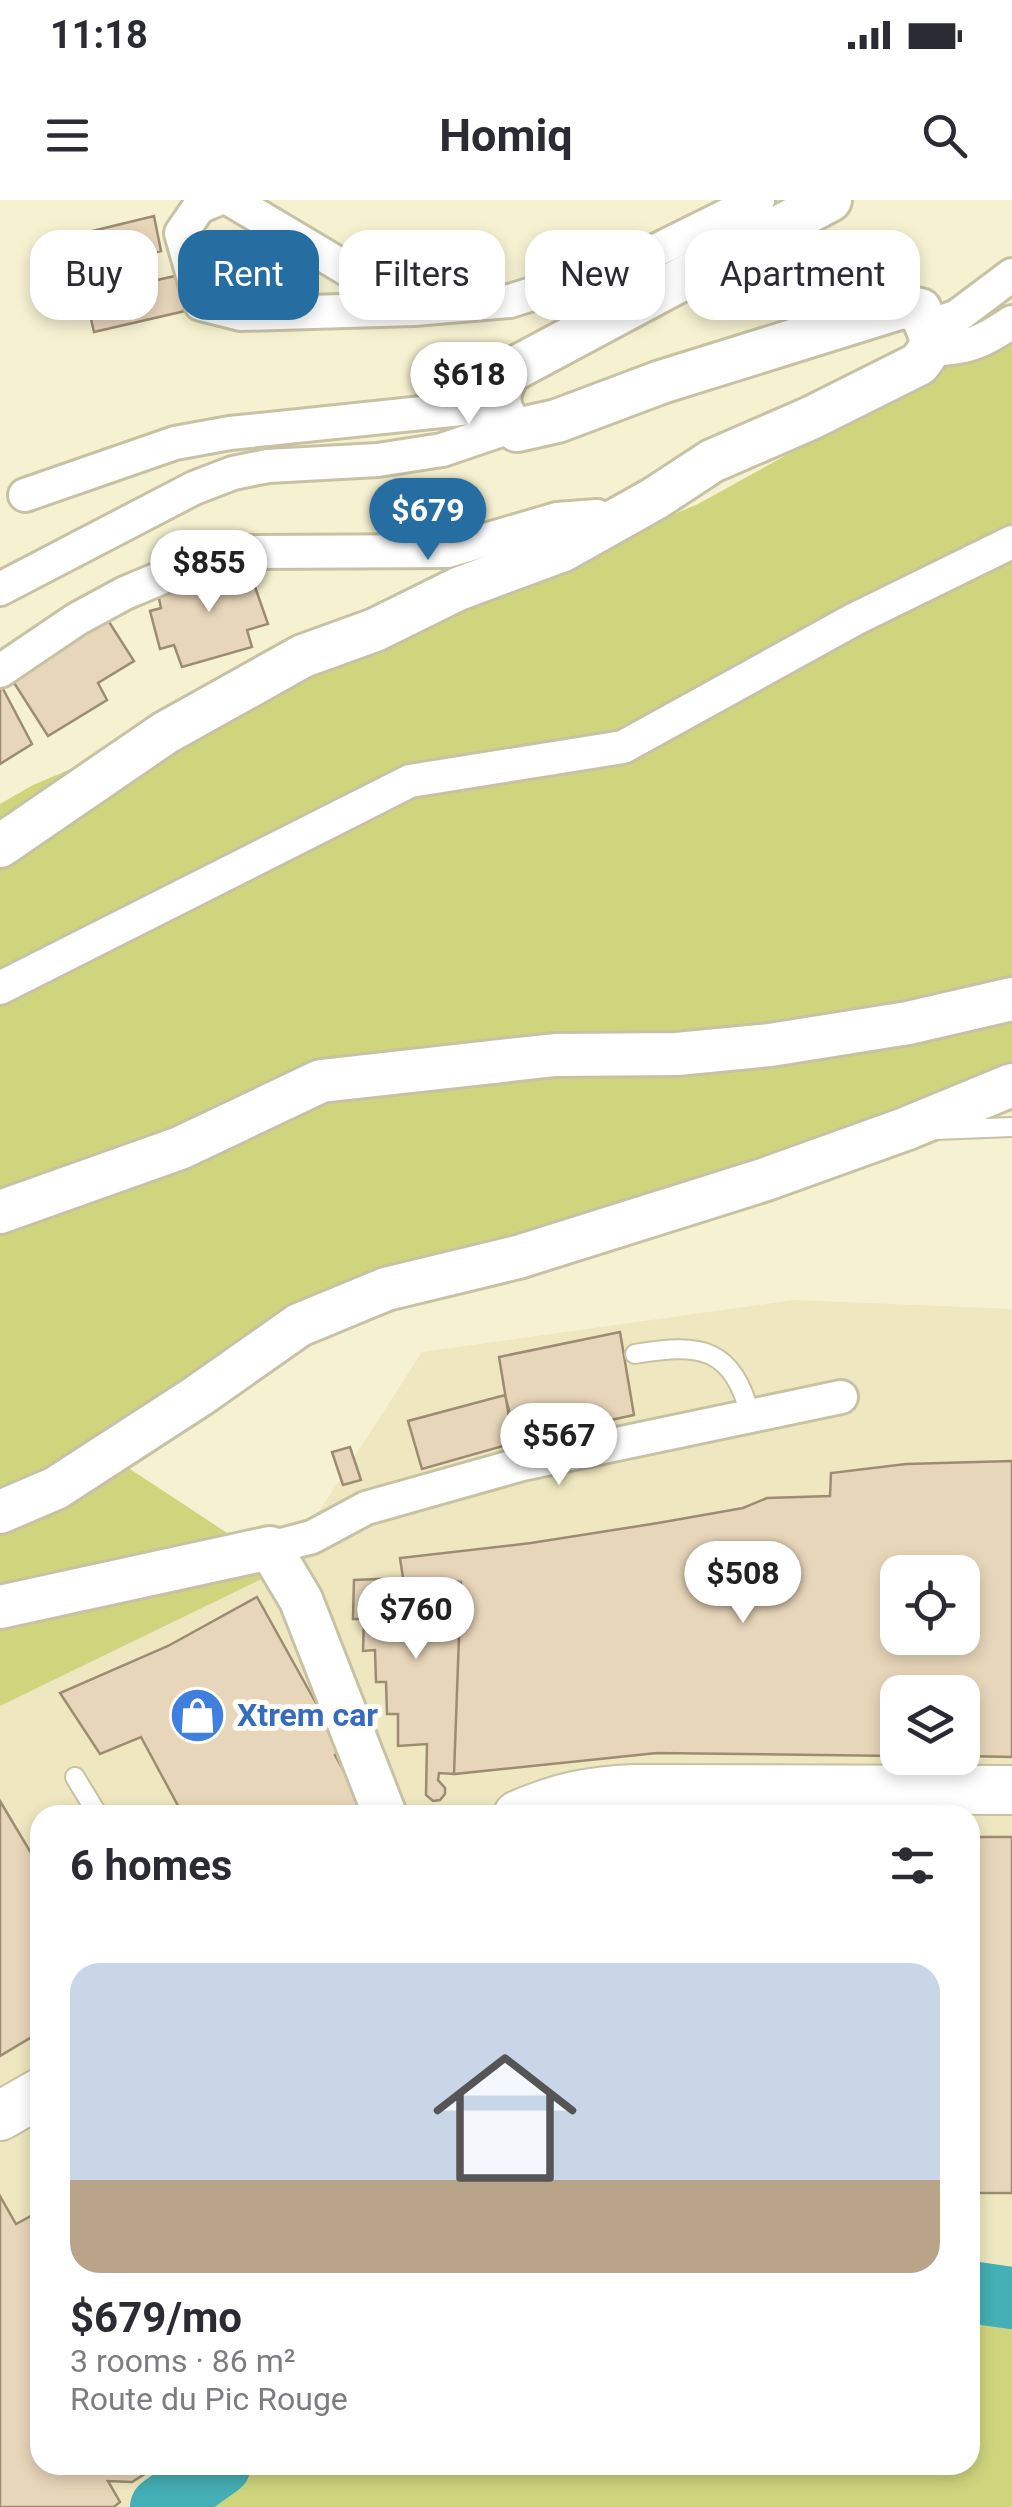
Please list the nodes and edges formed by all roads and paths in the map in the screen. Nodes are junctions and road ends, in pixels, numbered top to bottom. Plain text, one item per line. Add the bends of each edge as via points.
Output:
1 (216, 200) edge
2 (231, 200) edge
3 (758, 200) edge
4 (819, 202) edge
5 (339, 264) edge
6 (1012, 275) edge
7 (505, 301) edge
8 (339, 311) edge
9 (1012, 322) edge
10 (929, 338) junction
11 (506, 415) junction
12 (25, 495) dead end
13 (608, 524) junction
14 (1012, 542) edge
15 (0, 589) edge
16 (0, 671) edge
17 (0, 846) edge
18 (0, 988) edge
19 (1012, 998) edge
20 (1012, 1085) edge
21 (1012, 1128) edge
22 (905, 1129) junction
23 (0, 1212) edge
24 (635, 1354) dead end
25 (842, 1397) dead end
26 (750, 1417) junction
27 (0, 1512) edge
28 (270, 1548) junction
29 (0, 1608) edge
30 (75, 1777) dead end
31 (1012, 1790) edge
32 (92, 1805) edge
33 (381, 1805) edge
34 (541, 1805) edge

1 - 8 street via 200,207 182,234 201,304 240,314
2 - 5 street
3 - 7 street via 655,251
4 - 11 street via 510,371 498,389
6 - 10 street
9 - 10 street via 958,350
10 - 11 street via 920,310 902,307 557,421 516,430
10 - 13 street via 919,364 712,460
11 - 12 street via 175,442
11 - 15 street via 426,452 233,473
13 - 16 street via 597,516 557,520 448,551 250,552 206,559 77,619
13 - 17 street via 563,550 267,674
14 - 18 street via 855,619 623,747 410,780
19 - 23 street via 770,1045 556,1056 321,1081 180,1148
20 - 22 street
21 - 22 lane
22 - 27 street via 624,1225 386,1290 299,1325 56,1488
24 - 26 lane via 695,1349 720,1359 736,1374
25 - 26 street
26 - 28 street via 432,1488
28 - 29 street
28 - 33 street via 301,1600
30 - 32 lane
31 - 34 main road via 634,1788 586,1791

